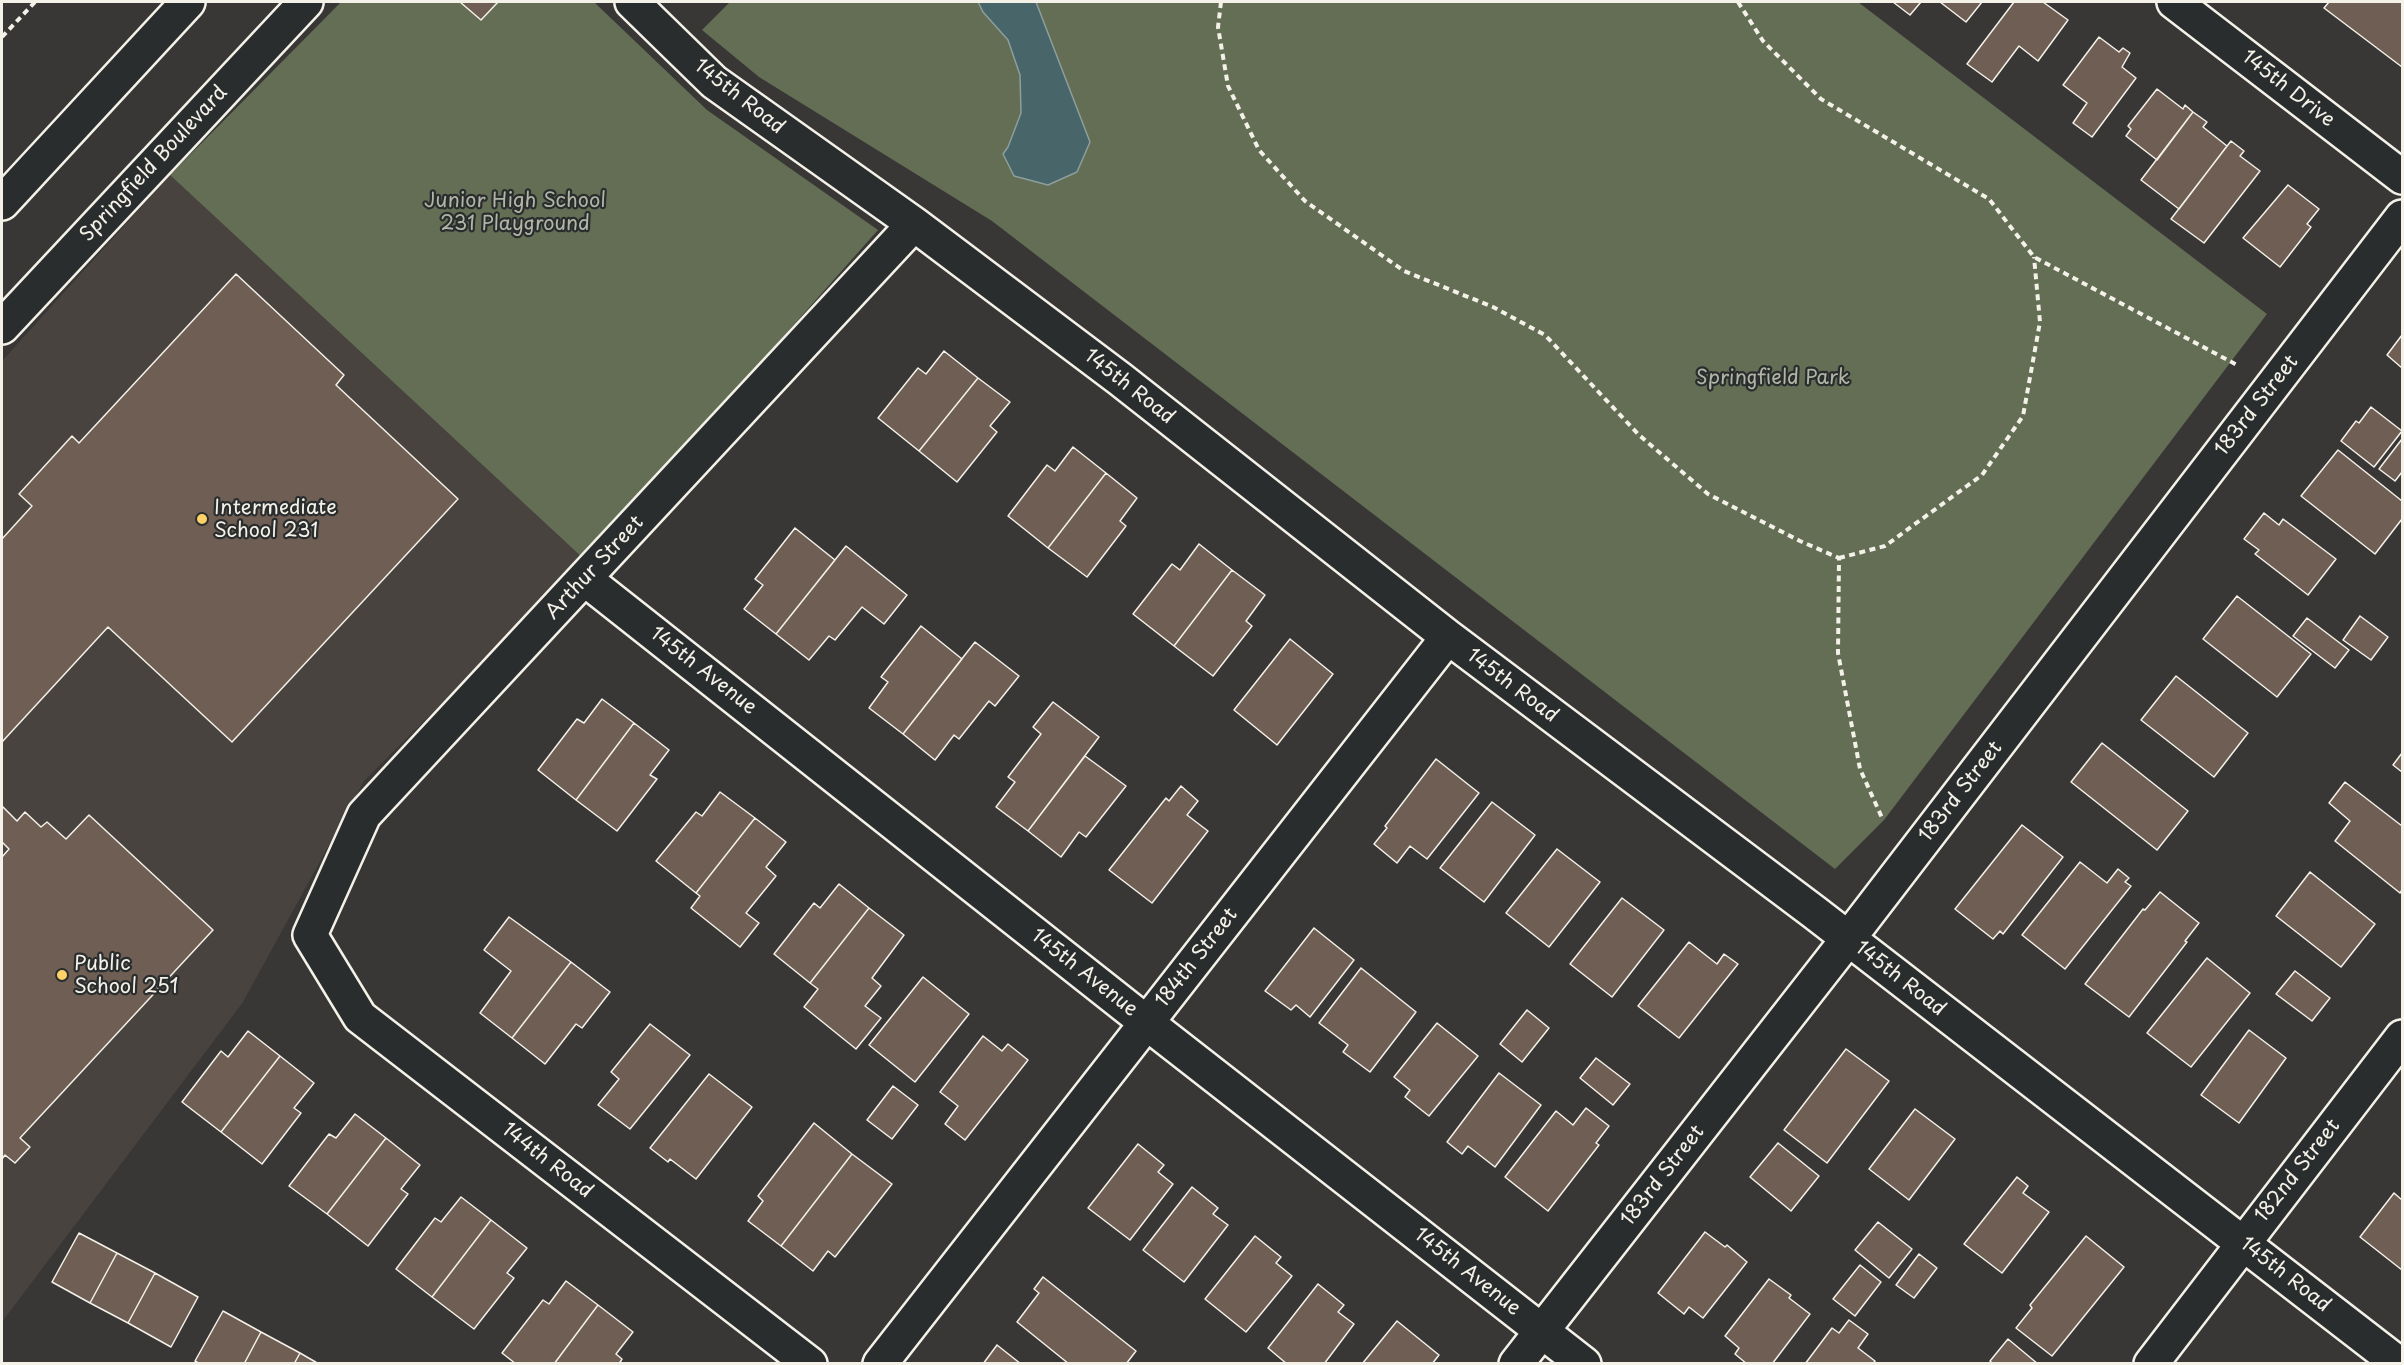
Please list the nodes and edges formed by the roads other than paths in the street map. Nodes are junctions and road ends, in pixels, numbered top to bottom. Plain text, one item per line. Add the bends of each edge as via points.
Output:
1 (188, 2) edge
2 (306, 2) edge
3 (632, 2) edge
4 (2174, 2) edge
5 (2403, 177) edge
6 (2, 203) edge
7 (2403, 217) edge
8 (914, 224) junction
9 (2, 327) edge
10 (585, 579) junction
11 (1448, 637) junction
12 (310, 935) joint
13 (1848, 939) junction
14 (1147, 1023) junction
15 (2403, 1037) edge
16 (2243, 1242) junction
17 (1542, 1330) junction
18 (810, 1364) edge
19 (880, 1364) edge
20 (1516, 1364) edge
21 (1584, 1364) edge
22 (2151, 1364) edge
23 (2399, 1364) edge

1 - 6 street
2 - 9 street, Springfield Boulevard
3 - 8 street, 145th Road via 714,82
4 - 5 street, 145th Drive
7 - 13 street, 183rd Street
8 - 10 street, Arthur Street
8 - 11 street, 145th Road via 1120,379
10 - 12 street, Arthur Street via 364,815
10 - 14 street, 145th Avenue
11 - 13 street, 145th Road
11 - 14 street, 184th Street
12 - 18 street, 144th Road via 360,1017
13 - 16 street, 145th Road
13 - 17 street, 183rd Street
14 - 17 street, 145th Avenue
14 - 19 street, 184th Street
15 - 16 street, 182nd Street
16 - 22 street, 182nd Street
16 - 23 street, 145th Road
17 - 20 street, 183rd Street
17 - 21 street, 145th Avenue

